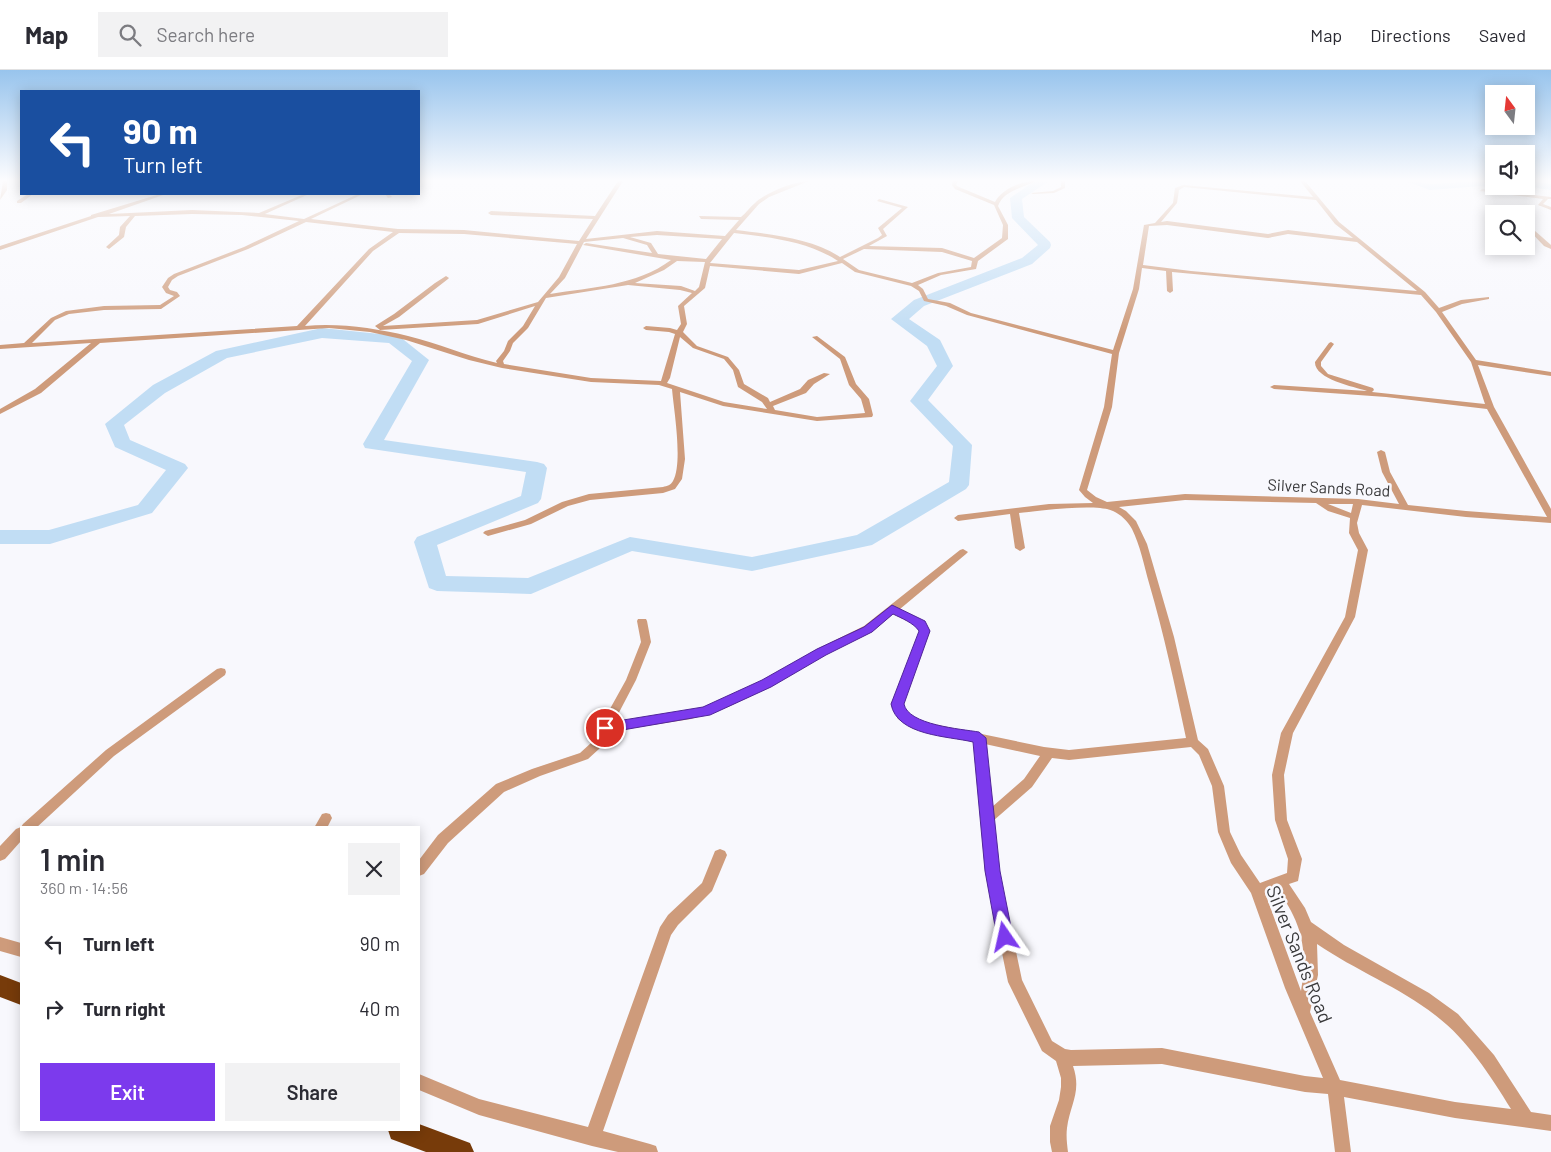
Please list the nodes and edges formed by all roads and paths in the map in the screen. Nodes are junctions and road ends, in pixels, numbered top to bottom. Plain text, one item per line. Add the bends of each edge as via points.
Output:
1 (48, 231) edge
2 (123, 231) edge
3 (280, 231) edge
4 (398, 231) edge
5 (417, 231) edge
6 (588, 231) edge
7 (733, 231) edge
8 (737, 231) edge
9 (882, 231) edge
10 (1008, 231) edge
11 (1146, 231) edge
12 (1229, 231) edge
13 (1347, 231) edge
14 (1535, 234) edge
15 (624, 235) junction
16 (727, 238) junction
17 (1360, 241) junction
18 (581, 243) junction
19 (0, 248) edge
20 (109, 248) dead end
21 (859, 248) junction
22 (1551, 248) edge
23 (655, 254) junction
24 (676, 259) junction
25 (842, 260) junction
26 (975, 260) junction
27 (708, 262) junction
28 (1140, 266) junction
29 (1169, 270) junction
30 (446, 278) dead end
31 (624, 283) junction
32 (913, 285) junction
33 (1170, 291) dead end
34 (698, 293) junction
35 (1423, 293) junction
36 (1486, 298) dead end
37 (542, 300) junction
38 (1438, 311) junction
39 (300, 327) junction
40 (646, 328) dead end
41 (372, 329) junction
42 (679, 333) junction
43 (815, 337) dead end
44 (98, 341) junction
45 (1330, 344) dead end
46 (26, 345) junction
47 (0, 347) edge
48 (1116, 353) junction
49 (1474, 362) junction
50 (502, 366) junction
51 (826, 374) dead end
52 (1551, 374) edge
53 (662, 384) junction
54 (1274, 387) dead end
55 (676, 388) junction
56 (1386, 395) junction
57 (771, 408) junction
58 (1490, 408) junction
59 (0, 412) edge
60 (1381, 452) dead end
61 (1318, 501) junction
62 (1358, 502) junction
63 (1105, 505) junction
64 (1405, 508) junction
65 (1014, 512) junction
66 (958, 518) dead end
67 (1354, 518) junction
68 (1551, 519) edge
69 (488, 533) dead end
70 (1020, 548) dead end
71 (963, 552) dead end
72 (892, 609) junction
73 (642, 621) dead end
74 (221, 672) dead end
75 (605, 728) junction
76 (979, 738) junction
77 (1193, 742) junction
78 (1049, 753) junction
79 (987, 819) junction
80 (29, 826) edge
81 (20, 834) edge
82 (0, 855) edge
83 (720, 855) dead end
84 (420, 869) edge
85 (1279, 881) junction
86 (1257, 890) junction
87 (1306, 927) junction
88 (0, 944) edge
89 (20, 950) edge
90 (0, 986) edge
91 (20, 994) edge
92 (1302, 1011) junction
93 (1062, 1056) junction
94 (420, 1082) edge
95 (1335, 1087) junction
96 (1527, 1121) junction
97 (1551, 1123) edge
98 (403, 1131) edge
99 (592, 1138) junction
100 (461, 1152) edge
101 (650, 1152) edge
102 (1060, 1152) edge
103 (1343, 1152) edge

1 - 19 street
2 - 20 street
3 - 46 street via 170,279 166,287 168,292 177,296 161,308 68,312 54,319
4 - 39 street via 372,250
5 - 18 street
6 - 18 street
7 - 16 street
8 - 25 street via 795,241
9 - 21 street via 885,235
10 - 26 street via 1005,239
11 - 28 street, Silver Sands Road
12 - 17 street via 1268,236 1288,232
13 - 17 street
14 - 22 street
15 - 16 street via 657,233
15 - 18 street
15 - 23 street via 649,244
16 - 27 street
17 - 35 street
18 - 23 street
18 - 37 street via 562,278
21 - 25 street
21 - 26 street via 942,250
23 - 24 street
24 - 27 street
24 - 31 street via 655,273
25 - 27 street via 799,272
25 - 32 street via 866,274
26 - 32 street via 974,268 940,274
27 - 34 street
28 - 29 street
28 - 48 street, Silver Sands Road
29 - 33 street
29 - 35 street
30 - 41 street via 429,288 398,317
31 - 34 street via 681,288
31 - 37 street
32 - 48 street via 921,290 926,300
34 - 42 street via 682,306 684,324
35 - 38 street
36 - 38 street via 1461,302
37 - 41 street via 478,322
37 - 50 street via 526,327 510,342 499,361
38 - 49 street
39 - 41 street
39 - 44 street
40 - 42 street
41 - 50 street
42 - 53 street
42 - 57 street via 695,346 723,356 736,370 743,388
43 - 57 street via 843,358 853,385 865,399 869,416 817,419
44 - 46 street
44 - 59 street via 38,391
45 - 56 street via 1318,362 1326,375
46 - 47 street
48 - 63 street, Silver Sands Road via 1108,407 1083,490 1088,497
49 - 52 street
49 - 58 street
50 - 53 street via 591,380
51 - 57 street via 811,382 804,391
53 - 55 street
54 - 56 street
55 - 57 street via 722,404
55 - 69 street via 681,463 678,480 673,486 663,490 589,497 565,504 528,522
56 - 58 street
58 - 68 street
60 - 64 street via 1386,472
61 - 62 street, Silver Sands Road
61 - 63 street, Silver Sands Road via 1186,498
61 - 67 street
62 - 64 street, Silver Sands Road
62 - 67 street
63 - 65 street, Silver Sands Road
63 - 77 street, Silver Sands Road via 1129,518 1139,536 1170,636
64 - 68 street, Silver Sands Road
65 - 66 street, Silver Sands Road
65 - 70 street
67 - 85 street via 1354,533 1363,550 1350,617 1287,733 1278,774 1281,820 1295,859 1293,877
71 - 72 street
72 - 75 street via 868,629 724,704 691,715
72 - 76 street via 920,624 924,631 897,704 902,716 916,725
73 - 75 street via 646,642 631,680
74 - 80 street via 110,752
75 - 84 street via 595,746 584,756 500,788 443,840
76 - 78 street
76 - 79 street
77 - 78 street via 1069,755
77 - 86 street, Silver Sands Road via 1204,752 1218,786 1224,832
78 - 79 street via 1028,783
79 - 93 street via 992,871 1015,982 1047,1046
81 - 82 street
83 - 99 street via 707,887 665,932
85 - 86 street
85 - 87 street
86 - 92 street, Silver Sands Road
87 - 92 street via 1313,965
87 - 96 street via 1350,959 1409,989 1452,1019 1492,1068
88 - 89 street
90 - 91 highway
92 - 95 street, Silver Sands Road
93 - 95 street via 1162,1056
93 - 102 street via 1069,1089 1059,1121 1057,1140
94 - 99 street via 478,1107
95 - 96 street
95 - 103 street, Silver Sands Road
96 - 97 street
98 - 100 highway
99 - 101 street

